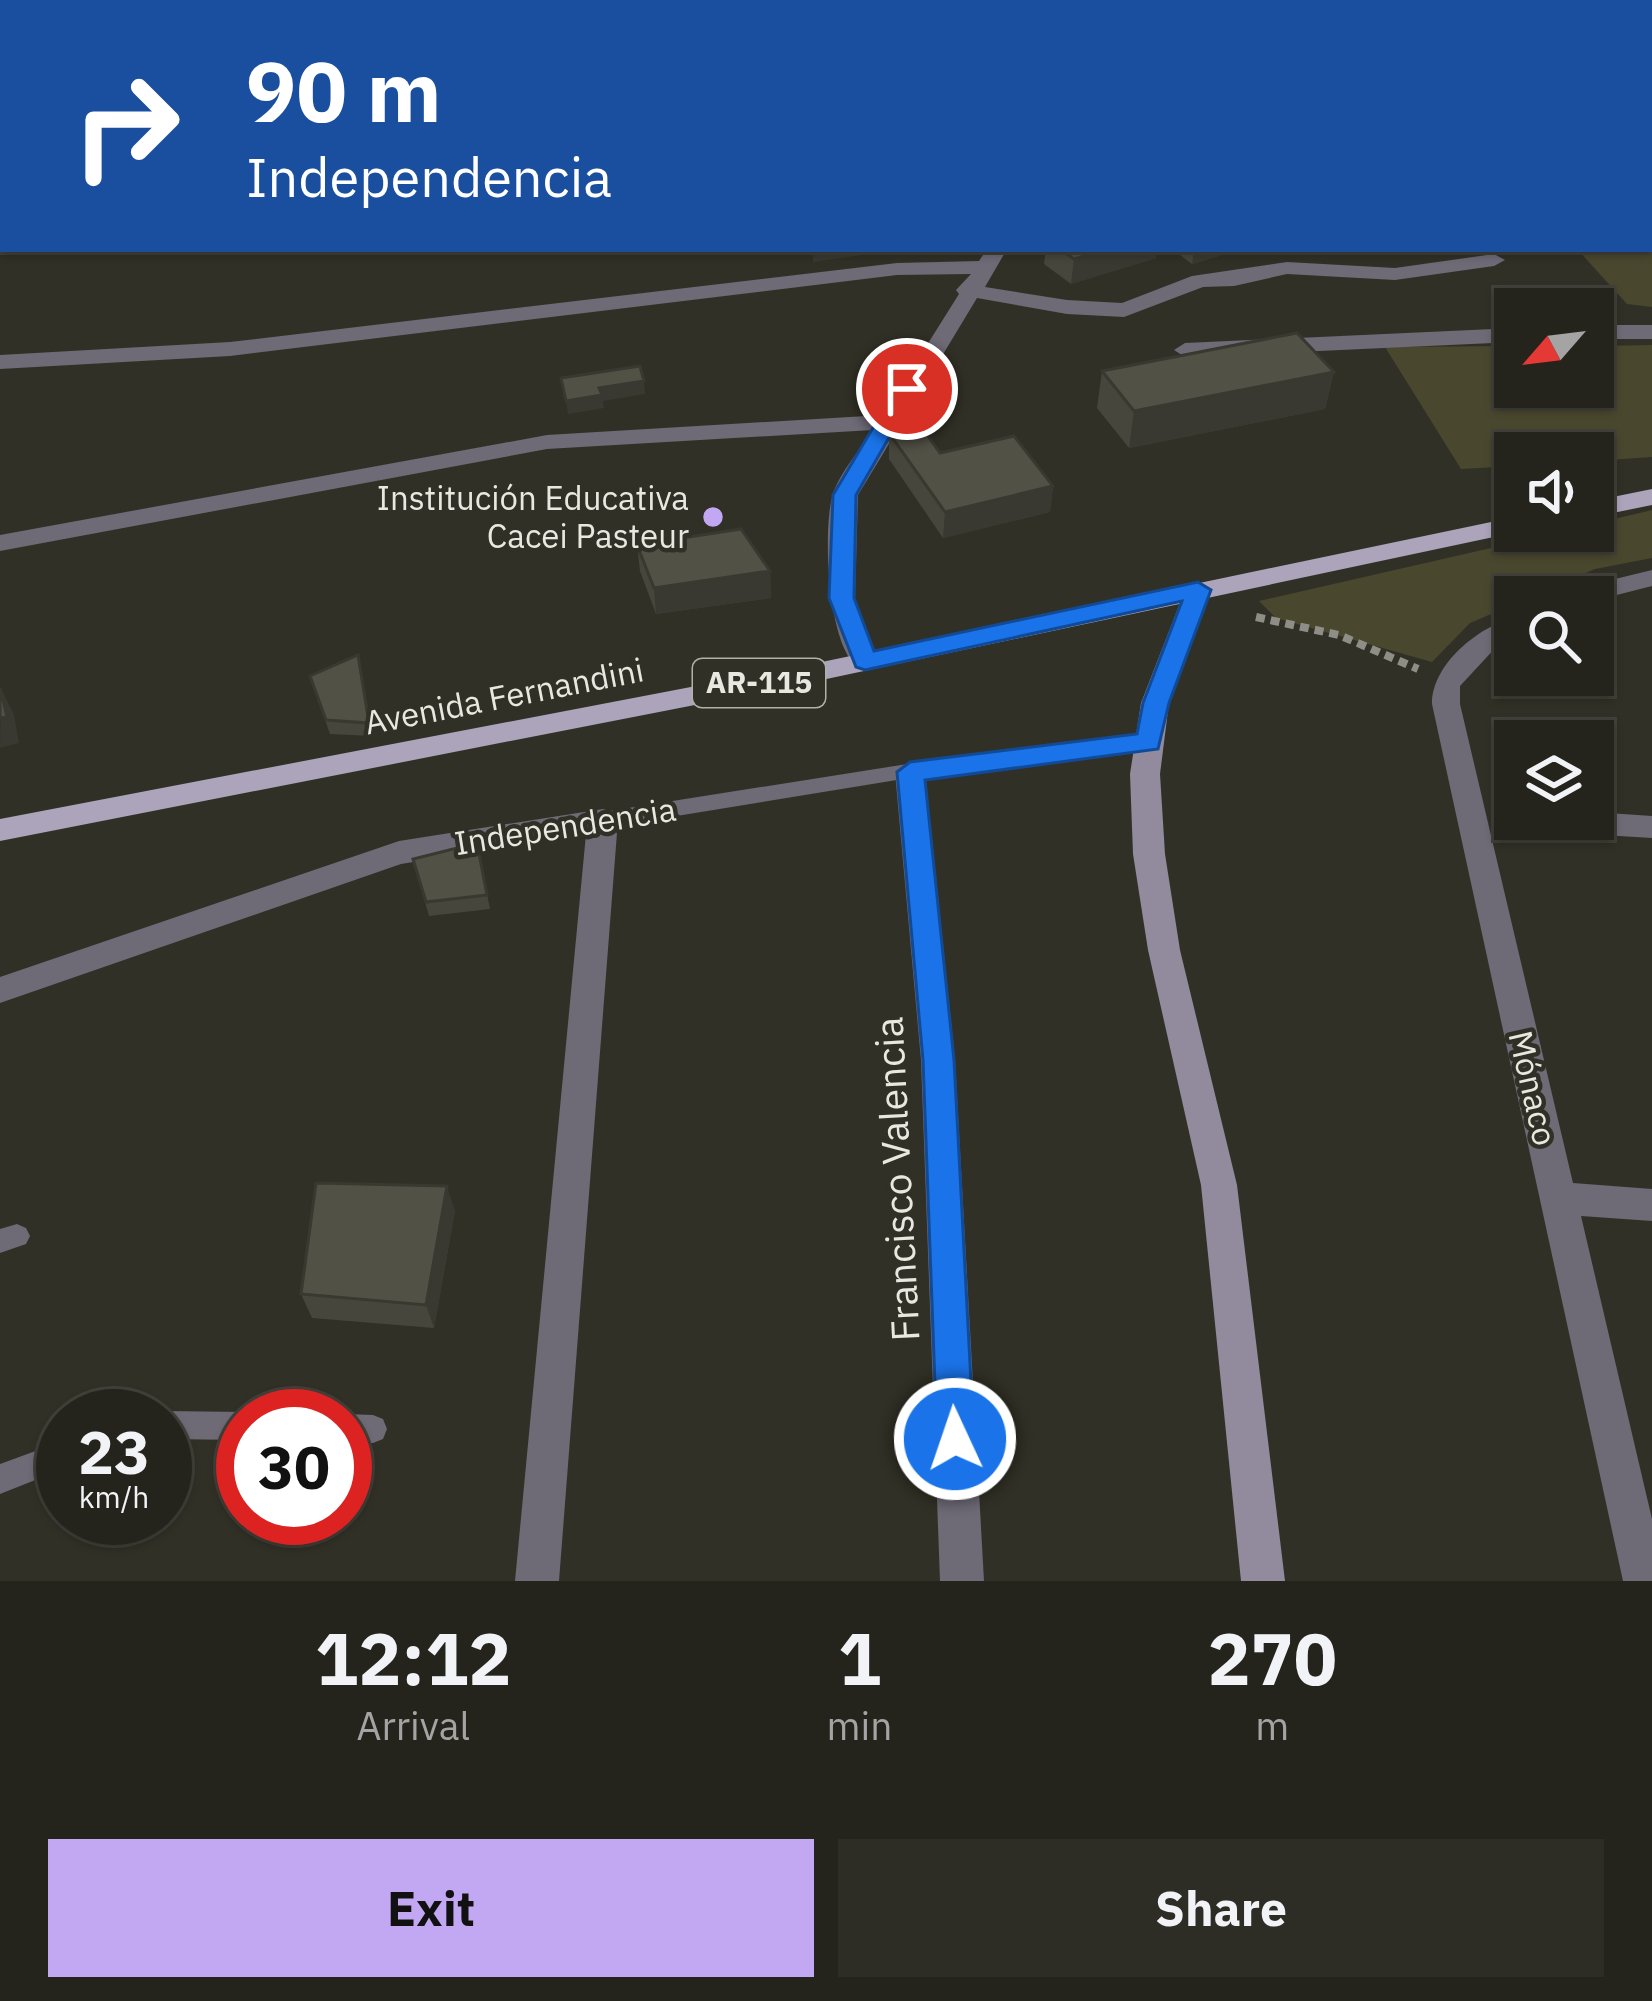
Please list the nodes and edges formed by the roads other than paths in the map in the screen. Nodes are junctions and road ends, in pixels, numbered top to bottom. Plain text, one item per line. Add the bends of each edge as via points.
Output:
1 (990, 258) edge
2 (1494, 260) dead end
3 (967, 290) junction
4 (1614, 332) edge
5 (1652, 332) edge
6 (1494, 336) edge
7 (1184, 350) edge
8 (0, 362) edge
9 (886, 422) junction
10 (1652, 497) edge
11 (1614, 505) edge
12 (1494, 530) edge
13 (0, 543) edge
14 (1652, 578) edge
15 (1614, 587) edge
16 (1194, 601) junction
17 (1494, 636) edge
18 (865, 662) junction
19 (1149, 742) junction
20 (910, 772) junction
21 (1472, 816) junction
22 (1494, 817) edge
23 (603, 820) junction
24 (1614, 825) edge
25 (1652, 827) edge
26 (0, 830) edge
27 (0, 990) edge
28 (1558, 1198) junction
29 (1652, 1204) edge
30 (36, 1465) edge
31 (0, 1479) edge
32 (538, 1581) edge
33 (962, 1581) edge
34 (1263, 1581) edge
35 (1645, 1581) edge

1 - 3 street
1 - 8 street via 230,349
2 - 3 street via 1395,274 1287,268 1200,281 1124,310
3 - 9 street
4 - 5 street
6 - 7 street
9 - 13 street via 547,442
9 - 18 street via 844,495 842,598
10 - 11 main road
12 - 16 main road, Avenida Fernandini / AR-115
14 - 15 street
16 - 18 main road, Avenida Fernandini / AR-115
16 - 19 street
17 - 21 street, Mónaco via 1446,684
18 - 26 main road, Avenida Fernandini / AR-115
19 - 20 lane, Independencia
19 - 34 street via 1149,854 1219,1185
20 - 23 lane, Independencia
20 - 33 street, Francisco Valencia via 938,1060
21 - 22 street
21 - 28 street, Mónaco
23 - 27 street, Independencia via 399,853
23 - 32 street
24 - 25 street
28 - 29 street
28 - 35 street, Mónaco
30 - 31 lane

